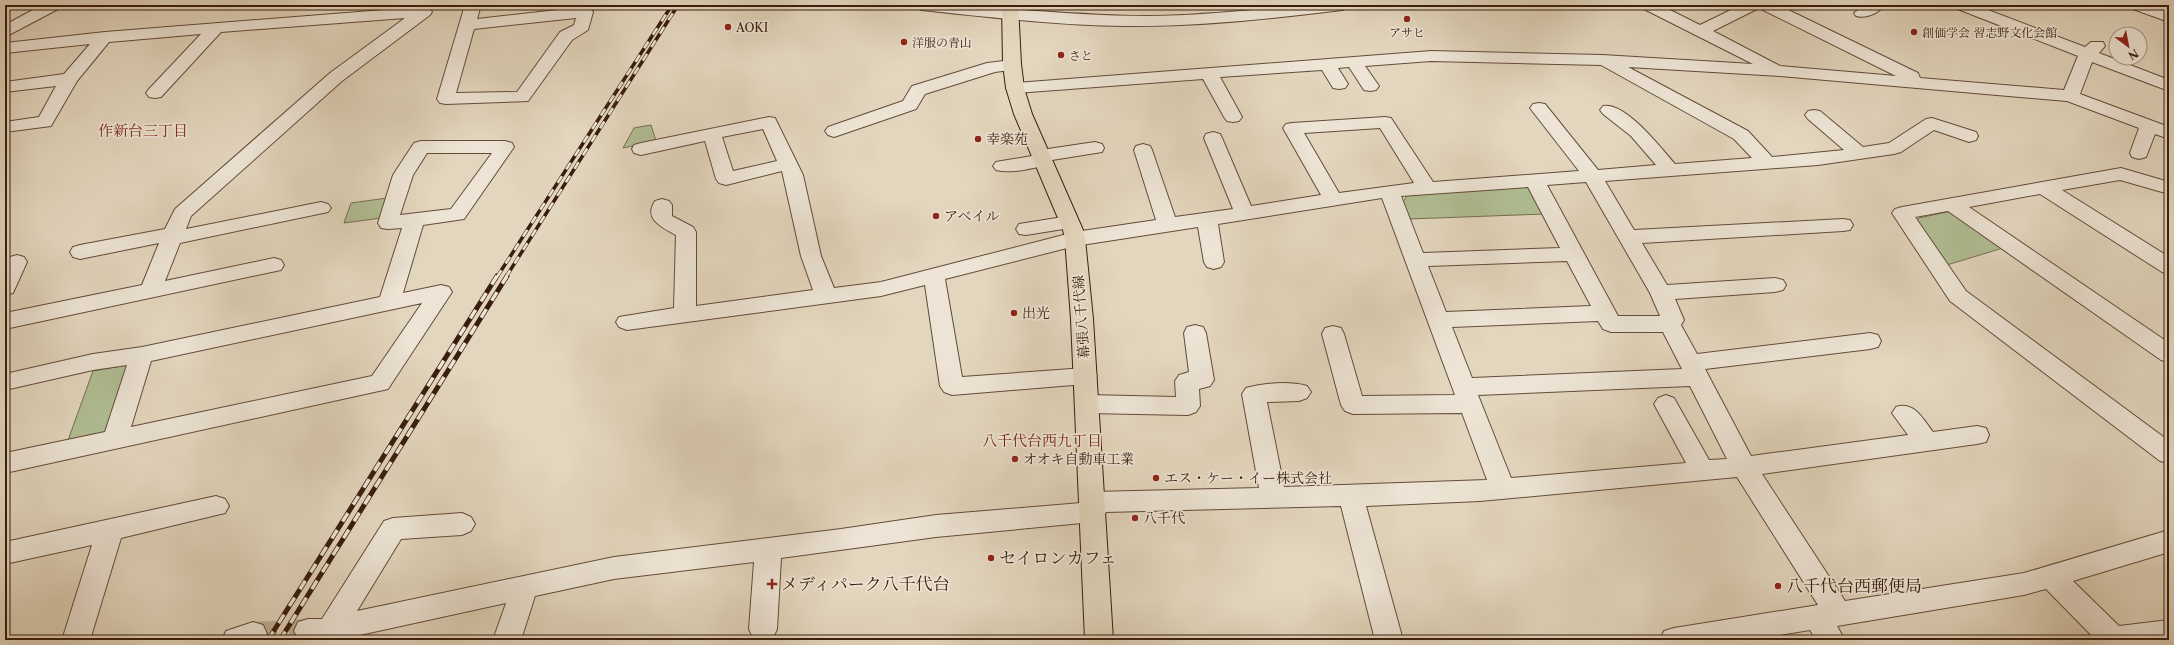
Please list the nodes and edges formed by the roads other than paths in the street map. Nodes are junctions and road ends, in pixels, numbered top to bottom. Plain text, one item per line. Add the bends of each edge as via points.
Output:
1 (54, 5) edge
2 (472, 5) edge
3 (922, 5) edge
4 (1032, 5) edge
5 (1178, 5) edge
6 (1184, 5) edge
7 (1342, 5) edge
8 (1648, 5) edge
9 (1753, 5) edge
10 (1765, 5) edge
11 (1877, 5) edge
12 (1961, 5) edge
13 (1990, 5) edge
14 (2136, 5) edge
15 (427, 9) edge
16 (1011, 10) edge
17 (1862, 13) dead end
18 (2169, 17) edge
19 (467, 25) junction
20 (216, 28) junction
21 (1701, 31) junction
22 (5, 32) edge
23 (105, 37) junction
24 (5, 48) edge
25 (2092, 50) junction
26 (2108, 52) edge
27 (1602, 60) junction
28 (1354, 62) junction
29 (1327, 64) junction
30 (1012, 65) junction
31 (2148, 66) edge
32 (1780, 70) junction
33 (1209, 73) junction
34 (2169, 74) edge
35 (70, 79) junction
36 (1924, 83) junction
37 (1339, 84) dead end
38 (1370, 86) dead end
39 (2169, 86) edge
40 (5, 87) edge
41 (1015, 88) junction
42 (155, 93) dead end
43 (2070, 96) junction
44 (1539, 108) dead end
45 (1608, 110) dead end
46 (1814, 114) dead end
47 (1233, 117) dead end
48 (2149, 125) junction
49 (5, 127) edge
50 (834, 131) dead end
51 (2169, 133) edge
52 (712, 134) junction
53 (1968, 136) dead end
54 (1213, 138) dead end
55 (1095, 148) dead end
56 (641, 149) dead end
57 (1144, 150) dead end
58 (1859, 153) junction
59 (2139, 153) dead end
60 (1042, 158) junction
61 (1767, 163) junction
62 (788, 164) junction
63 (1003, 166) dead end
64 (1670, 170) junction
65 (1592, 176) junction
66 (1534, 181) junction
67 (1427, 188) junction
68 (2044, 188) junction
69 (2169, 188) edge
70 (1389, 191) junction
71 (1332, 198) junction
72 (662, 205) dead end
73 (1953, 205) junction
74 (321, 208) dead end
75 (1244, 212) junction
76 (415, 220) junction
77 (1207, 220) junction
78 (1168, 225) junction
79 (1843, 225) dead end
80 (1026, 229) dead end
81 (1072, 230) junction
82 (172, 236) junction
83 (1627, 237) junction
84 (80, 252) dead end
85 (1573, 254) junction
86 (1416, 260) junction
87 (17, 262) dead end
88 (1214, 262) dead end
89 (2166, 262) edge
90 (274, 265) dead end
91 (934, 276) junction
92 (1775, 285) dead end
93 (5, 288) edge
94 (150, 291) junction
95 (1660, 293) junction
96 (826, 296) junction
97 (388, 303) junction
98 (1605, 313) junction
99 (685, 314) junction
100 (1439, 320) junction
101 (5, 321) edge
102 (627, 322) dead end
103 (1670, 324) junction
104 (1195, 333) dead end
105 (1333, 334) dead end
106 (1870, 341) dead end
107 (2169, 354) edge
108 (142, 355) junction
109 (1695, 370) junction
110 (1085, 376) junction
111 (5, 382) edge
112 (1299, 392) dead end
113 (1467, 396) junction
114 (1087, 404) junction
115 (1666, 404) dead end
116 (1904, 412) dead end
117 (1977, 435) dead end
118 (115, 439) junction
119 (1928, 442) junction
120 (2169, 454) edge
121 (5, 463) edge
122 (1744, 466) junction
123 (1702, 470) junction
124 (1502, 488) junction
125 (1351, 496) junction
126 (1273, 497) junction
127 (216, 506) dead end
128 (1093, 507) junction
129 (462, 524) dead end
130 (110, 530) junction
131 (2169, 541) edge
132 (768, 549) junction
133 (5, 553) edge
134 (2051, 576) junction
135 (526, 587) junction
136 (1829, 624) edge
137 (764, 629) dead end
138 (2169, 632) edge
139 (76, 640) edge
140 (507, 640) edge
141 (1099, 640) edge
142 (1388, 640) edge
143 (1674, 640) edge

1 - 22 street
2 - 19 street
3 - 16 street
4 - 16 street
5 - 6 street
7 - 16 street via 1149,22 1067,19
8 - 21 street
9 - 21 street
10 - 36 street
11 - 17 street
12 - 25 street
13 - 25 street
14 - 18 street
15 - 20 street
15 - 82 street via 336,77 182,213
16 - 30 main road, 幕張八千代線
19 - 19 street via 446,99 522,97 566,36 582,28 585,12
20 - 23 street
20 - 42 street
21 - 32 street
23 - 24 street
23 - 35 street
25 - 26 street
25 - 39 street
25 - 43 street
27 - 28 street via 1438,56
27 - 32 street
27 - 61 street via 1740,135
28 - 29 street
28 - 38 street
29 - 33 street
29 - 37 street
30 - 41 main road, 幕張八千代線
30 - 50 street via 993,67 918,90 910,105
31 - 34 street
32 - 36 street
33 - 41 street
33 - 47 street
35 - 40 street
35 - 49 street via 45,122
36 - 43 street
41 - 60 main road, 幕張八千代線
43 - 48 street
44 - 65 street
45 - 64 street via 1637,132
46 - 58 street
48 - 51 street
48 - 59 street
52 - 56 street
52 - 62 street via 769,122
52 - 62 street via 726,179
53 - 58 street via 1932,123 1894,148
54 - 75 street
55 - 60 street
57 - 78 street
58 - 61 street
60 - 63 street
60 - 81 main road, 幕張八千代線
61 - 64 street
62 - 96 street via 793,175 811,256
64 - 65 street
65 - 66 street
65 - 83 street
66 - 67 street
66 - 85 street
67 - 70 street
67 - 71 street via 1385,122 1292,128
68 - 69 street via 2121,174
68 - 73 street
68 - 89 street
70 - 71 street
70 - 86 street
71 - 75 street
72 - 99 street via 662,219 686,232
73 - 107 street
73 - 120 street via 1902,213 1958,296
74 - 82 street
75 - 77 street
76 - 76 street via 457,215 505,147 421,147 403,175 388,223
76 - 97 street
77 - 78 street
77 - 88 street
78 - 81 street
79 - 83 street
80 - 81 street
81 - 91 street
81 - 110 main road, 幕張八千代線
82 - 84 street
82 - 94 street
83 - 95 street
85 - 86 street
85 - 98 street
86 - 100 street
87 - 93 street
90 - 94 street
91 - 96 street via 881,290
91 - 110 street via 952,386
92 - 95 street
94 - 101 street
95 - 103 street via 1673,320
96 - 99 street
97 - 108 street
97 - 118 street via 441,292 380,384
98 - 100 street
98 - 103 street via 1611,324
99 - 102 street
100 - 113 street
103 - 109 street
104 - 114 street via 1202,380 1187,381 1188,406
105 - 113 street via 1353,405
106 - 109 street
108 - 111 street via 94,362
108 - 118 street
109 - 113 street
109 - 122 street
110 - 114 main road, 幕張八千代線
112 - 126 street via 1254,394
113 - 124 street
114 - 128 main road, 幕張八千代線
115 - 123 street
116 - 119 street
117 - 119 street
118 - 121 street
119 - 122 street
122 - 123 street
122 - 136 street
123 - 124 street
124 - 125 street
125 - 126 street
125 - 142 street
126 - 128 street
127 - 130 street
128 - 132 street
128 - 141 main road, 幕張八千代線
129 - 135 street via 394,529 319,630
130 - 133 street
130 - 139 street
131 - 134 street
132 - 135 street via 614,568
132 - 137 street
134 - 136 street via 2024,584
134 - 138 street via 2113,639
135 - 140 street
136 - 143 street

